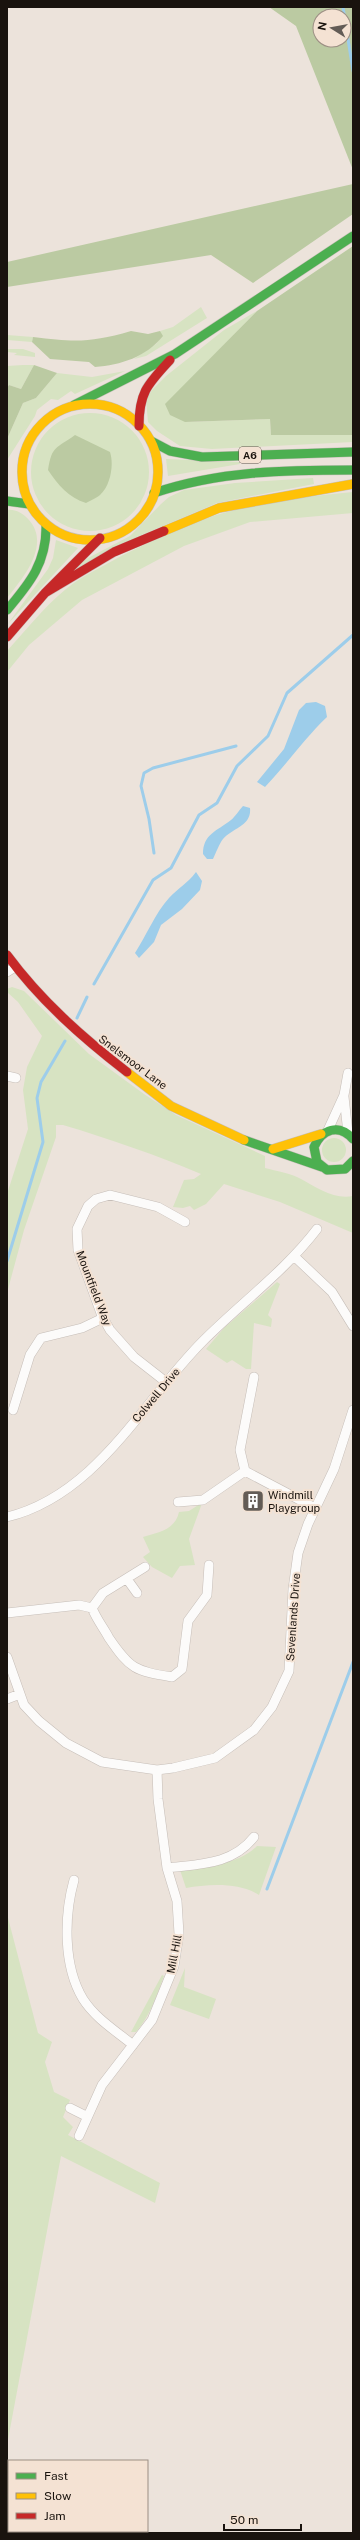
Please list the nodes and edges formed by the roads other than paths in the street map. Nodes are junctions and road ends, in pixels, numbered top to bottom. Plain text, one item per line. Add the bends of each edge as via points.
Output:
1 (353, 236) edge
2 (175, 354) junction
3 (74, 405) junction
4 (139, 426) junction
5 (150, 441) junction
6 (353, 452) edge
7 (22, 460) junction
8 (12, 465) dead end
9 (353, 470) edge
10 (353, 484) edge
11 (154, 493) junction
12 (7, 501) edge
13 (29, 504) junction
14 (46, 525) junction
15 (100, 538) junction
16 (44, 593) junction
17 (7, 610) edge
18 (7, 637) edge
19 (7, 955) edge
20 (11, 970) edge
21 (348, 1073) dead end
22 (344, 1095) junction
23 (324, 1132) junction
24 (350, 1136) edge
25 (273, 1149) junction
26 (353, 1161) edge
27 (322, 1167) junction
28 (349, 1170) edge
29 (185, 1222) dead end
30 (318, 1229) dead end
31 (295, 1256) junction
32 (103, 1318) junction
33 (353, 1326) edge
34 (254, 1377) dead end
35 (166, 1382) junction
36 (13, 1410) dead end
37 (353, 1410) edge
38 (245, 1471) junction
39 (178, 1502) dead end
40 (315, 1508) junction
41 (7, 1517) edge
42 (209, 1565) dead end
43 (145, 1567) dead end
44 (127, 1579) junction
45 (137, 1593) dead end
46 (92, 1608) junction
47 (7, 1613) edge
48 (7, 1657) edge
49 (20, 1694) junction
50 (7, 1699) edge
51 (157, 1770) junction
52 (254, 1837) dead end
53 (167, 1868) junction
54 (74, 1880) dead end
55 (133, 2045) junction
56 (70, 2108) dead end
57 (86, 2116) junction
58 (79, 2136) dead end

1 - 2 main road
2 - 3 main road
2 - 4 main road via 141,393
3 - 4 main road via 107,406 124,413
3 - 7 main road via 45,422 28,446
4 - 5 main road
5 - 6 main road, A6 via 170,451 202,457
5 - 11 main road via 158,466
7 - 8 main road
7 - 13 main road via 23,487
9 - 11 main road, A6 via 210,478 188,481
10 - 16 main road via 220,508 114,552
11 - 15 main road via 145,510 127,528
12 - 13 main road
13 - 14 main road
14 - 15 main road via 71,536
14 - 17 main road via 44,559
15 - 16 main road
16 - 18 main road
19 - 20 main road, Snelsmoor Lane
20 - 25 main road, Snelsmoor Lane via 80,1036 171,1106 244,1141
21 - 22 street
22 - 23 street
22 - 24 street
23 - 24 main road via 338,1129
23 - 25 main road
23 - 27 main road via 314,1147 314,1155
25 - 27 main road, Snelsmoor Lane
26 - 28 main road
27 - 28 main road, Snelsmoor Lane via 333,1171
29 - 32 street, Mountfield Way via 158,1207 110,1195 96,1199 88,1206 77,1229 78,1250
30 - 31 street, Colwell Drive
31 - 33 street via 332,1292
31 - 35 street, Colwell Drive via 221,1323
32 - 35 street, Mountfield Way via 120,1344
32 - 36 street via 82,1328 41,1338 30,1355
34 - 38 street via 240,1450
35 - 41 street, Colwell Drive via 87,1474 54,1499
37 - 40 street, Sevenlands Drive via 334,1469
38 - 39 street via 203,1500
38 - 40 street
40 - 51 street, Sevenlands Drive via 297,1563 293,1589 289,1671 272,1707 254,1730 215,1758
42 - 46 street via 208,1595 188,1622 182,1669 172,1677 145,1672 131,1666 117,1652
43 - 44 street
44 - 45 street
44 - 46 street via 103,1593
46 - 47 street via 80,1604
48 - 49 street, Sevenlands Drive
49 - 50 street
49 - 51 street, Sevenlands Drive via 24,1705 44,1727 84,1754 102,1762
51 - 53 street, Mill Hill
52 - 53 street via 236,1854 217,1862
53 - 55 street, Mill Hill via 177,1901 179,1934 174,1966 152,2020
54 - 55 street via 69,1903 68,1941 76,1985 96,2014
55 - 57 street, Mill Hill via 102,2085
56 - 57 street
57 - 58 street, Mill Hill

